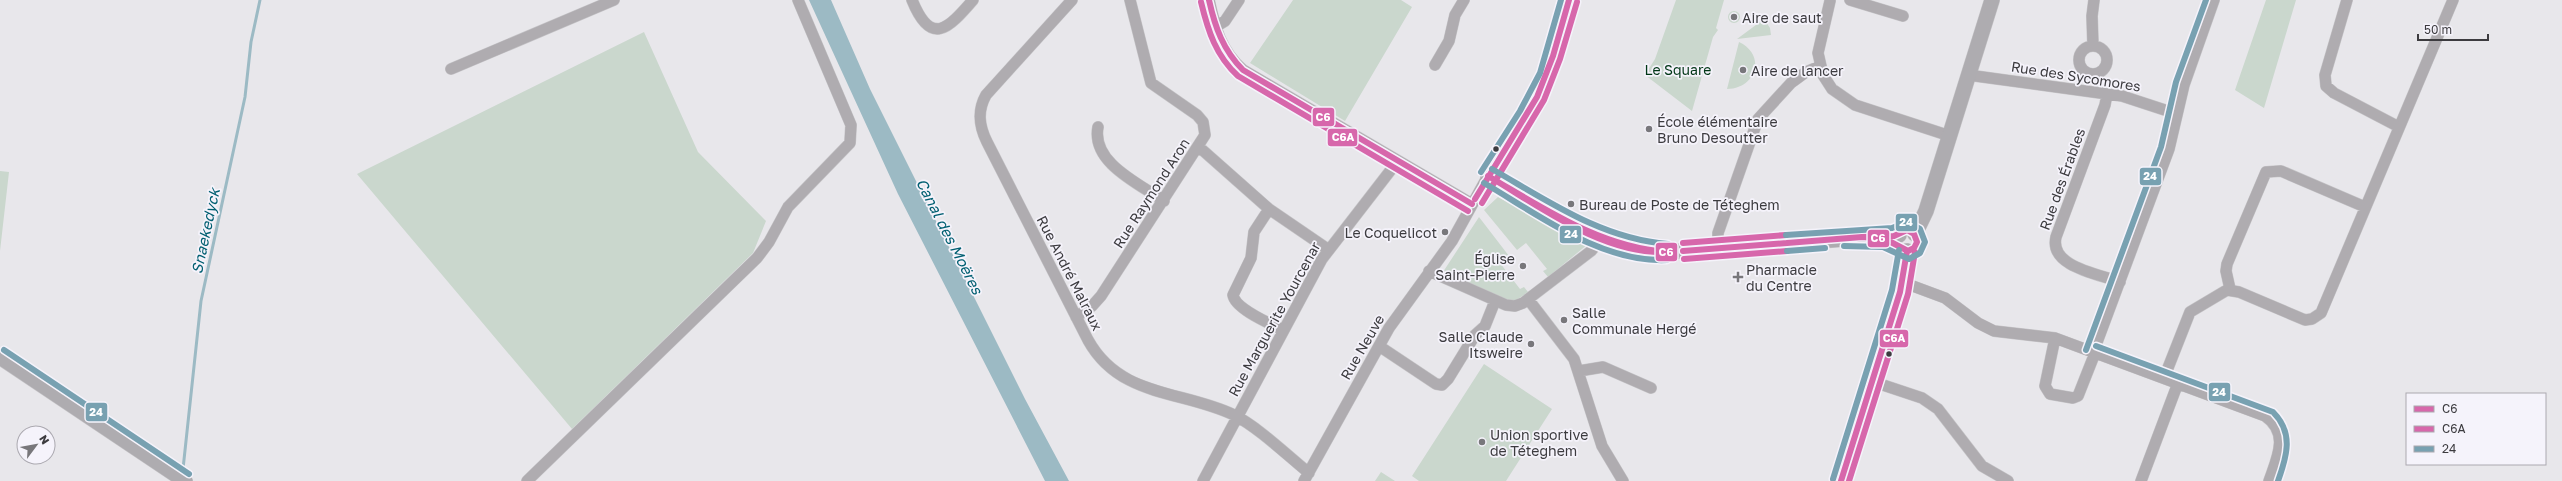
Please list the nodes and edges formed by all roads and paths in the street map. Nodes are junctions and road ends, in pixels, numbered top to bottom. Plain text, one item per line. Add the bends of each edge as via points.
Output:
1 (614, 0) edge
2 (798, 0) edge
3 (912, 0) edge
4 (973, 0) edge
5 (1072, 0) edge
6 (1130, 0) edge
7 (1209, 0) edge
8 (1239, 0) edge
9 (1464, 0) edge
10 (1569, 0) edge
11 (1830, 0) edge
12 (1850, 0) edge
13 (1992, 0) edge
14 (2094, 0) edge
15 (2214, 0) edge
16 (2347, 0) edge
17 (2453, 0) edge
18 (1903, 16) dead end
19 (1215, 27) junction
20 (2093, 46) dead end
21 (1435, 65) dead end
22 (1820, 66) junction
23 (451, 69) dead end
24 (1968, 75) junction
25 (2107, 94) junction
26 (2177, 114) junction
27 (1098, 127) dead end
28 (2399, 128) junction
29 (1950, 136) junction
30 (1199, 147) junction
31 (1397, 162) junction
32 (1488, 176) junction
33 (1164, 201) junction
34 (1472, 204) junction
35 (2365, 208) junction
36 (1269, 210) junction
37 (1602, 238) junction
38 (1902, 244) junction
39 (1718, 248) junction
40 (1329, 250) junction
41 (1429, 271) junction
42 (1902, 282) junction
43 (2120, 282) junction
44 (2230, 289) junction
45 (1528, 299) junction
46 (1496, 301) junction
47 (1076, 317) junction
48 (1283, 330) junction
49 (2055, 338) junction
50 (1379, 346) junction
51 (2094, 353) junction
52 (0, 357) edge
53 (1579, 371) junction
54 (2164, 378) junction
55 (1871, 381) junction
56 (2178, 383) junction
57 (1651, 388) dead end
58 (1237, 417) junction
59 (1307, 477) edge
60 (185, 481) edge
61 (527, 481) edge
62 (1203, 481) edge
63 (1622, 481) edge
64 (1841, 481) edge
65 (2008, 481) edge
66 (2142, 481) edge
67 (2269, 481) edge

1 - 23 street
2 - 61 street via 851,125 850,143 788,208 757,258
3 - 4 street via 921,20 930,27 939,29 951,24
5 - 47 street, Rue André Malraux via 990,89 979,115 985,137
6 - 30 street, Rue Raymond Aron via 1149,80 1153,86 1201,119 1205,135
7 - 19 street
8 - 19 street via 1225,22
9 - 21 street via 1455,15 1449,40
10 - 32 main road via 1546,78 1529,112
11 - 22 street via 1819,44
12 - 18 street
13 - 24 main road
14 - 20 street
15 - 26 street via 2187,76
16 - 28 street via 2325,75 2326,86 2334,94
17 - 28 street
19 - 31 street via 1225,50 1243,70
22 - 29 street via 1829,86 1846,101
22 - 39 street via 1791,83 1758,119 1718,233
24 - 25 street, Rue des Sycomores
24 - 29 main road
25 - 26 street, Rue des Sycomores via 2131,98
25 - 43 street, Rue des Érables via 2055,244 2058,254 2067,262
26 - 43 street via 2169,148
27 - 33 street via 1098,145 1108,160
28 - 35 street
29 - 38 main road via 1923,218 1915,234 1916,245
30 - 33 street, Rue Raymond Aron
30 - 36 street
31 - 34 street
31 - 40 street, Rue Marguerite Yourcenar
32 - 34 street, Rue Neuve
32 - 37 main road
33 - 47 street, Rue Raymond Aron via 1099,299
34 - 41 street, Rue Neuve via 1456,234
35 - 44 street via 2322,311 2315,318 2305,320
35 - 44 street via 2281,171 2266,172 2227,264
36 - 40 street
36 - 48 street via 1254,232 1251,258 1233,295 1240,306
37 - 39 main road via 1644,251
37 - 45 street via 1591,251
38 - 39 main road via 1862,237
38 - 42 main road
40 - 48 street, Rue Marguerite Yourcenar
41 - 46 street
41 - 50 street, Rue Neuve
42 - 49 street via 1946,298 1978,323 1994,331
42 - 55 main road
43 - 51 street
44 - 54 street via 2190,312
45 - 46 street via 1512,307
45 - 53 street via 1572,356
46 - 50 street via 1485,326 1475,335 1442,385 1436,384
47 - 58 street, Rue André Malraux via 1096,354 1116,374 1139,385
48 - 58 street, Rue Marguerite Yourcenar
49 - 51 street
49 - 51 street via 2046,386 2050,394 2073,398 2078,396
50 - 59 street, Rue Neuve
51 - 54 street
52 - 60 main road
53 - 57 street via 1603,367
53 - 63 street via 1602,446
54 - 56 street
55 - 64 main road
55 - 65 street via 1922,398 1932,404 1982,466
56 - 66 street
56 - 67 street via 2262,414 2270,420 2279,434 2280,445
58 - 59 street, Rue André Malraux
58 - 62 street, Rue Marguerite Yourcenar

